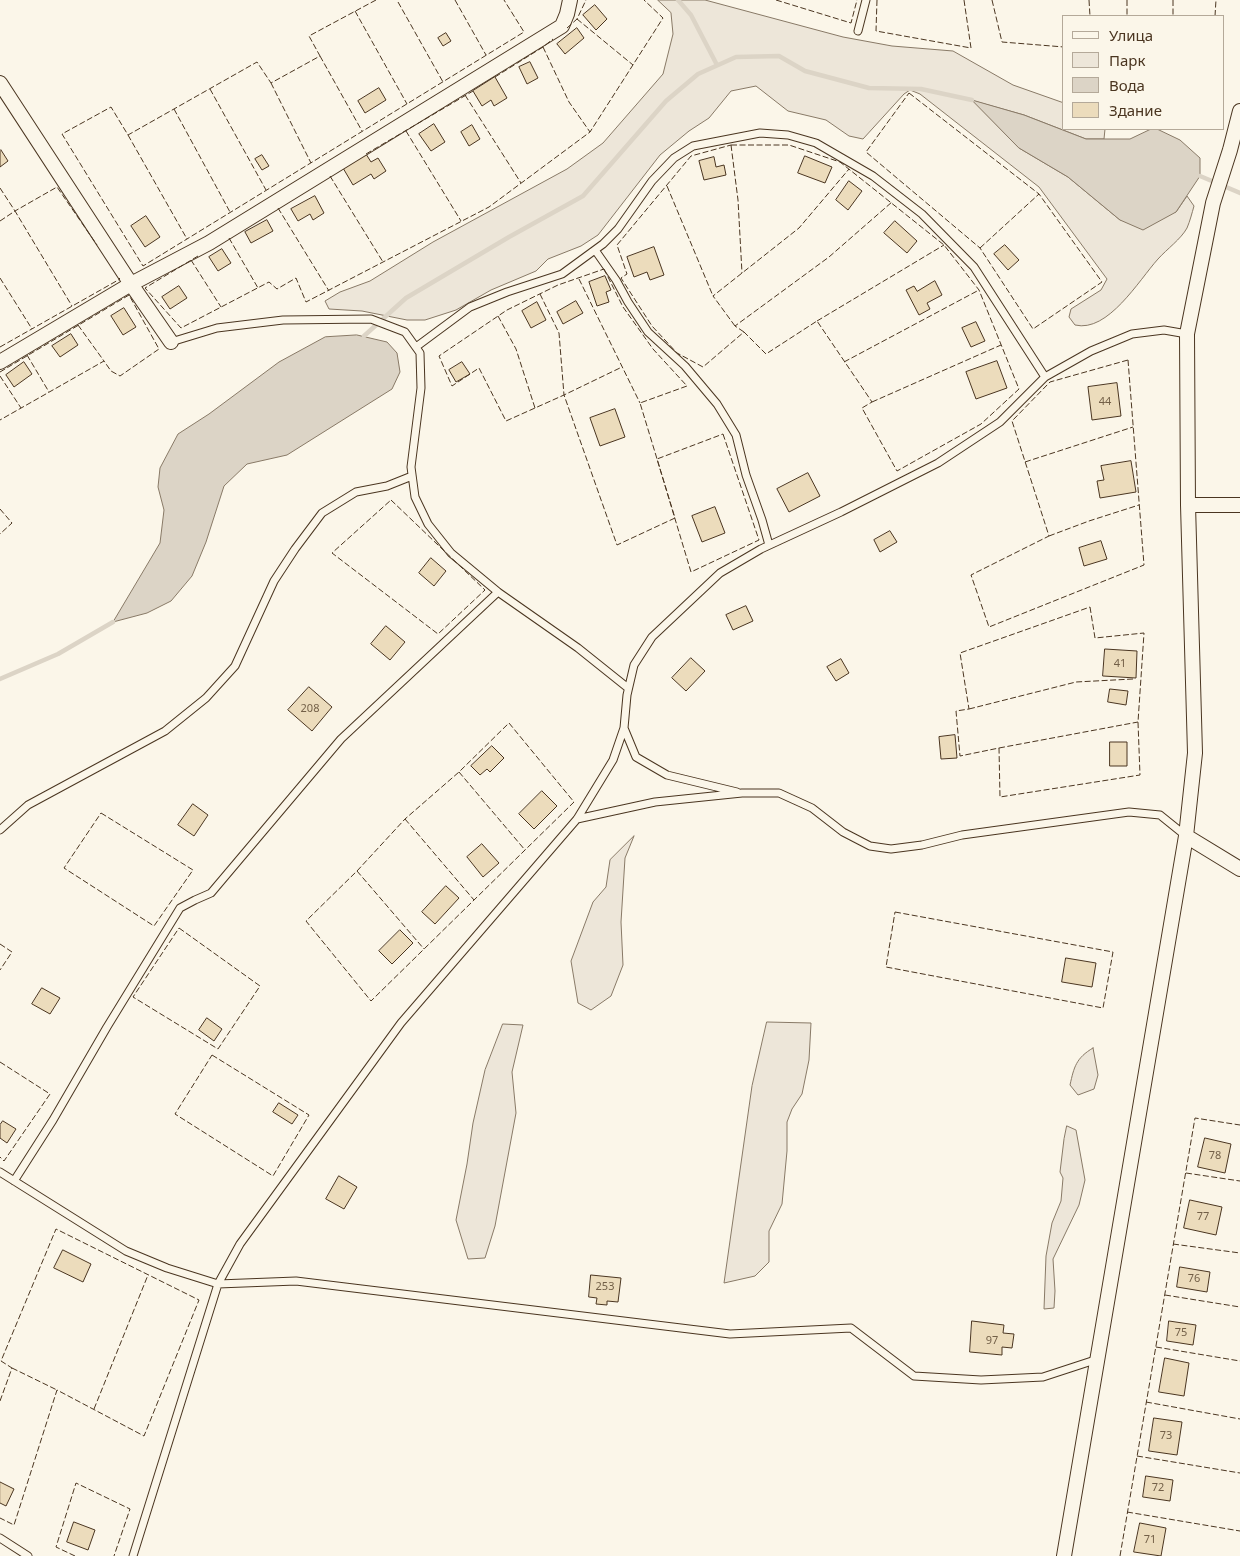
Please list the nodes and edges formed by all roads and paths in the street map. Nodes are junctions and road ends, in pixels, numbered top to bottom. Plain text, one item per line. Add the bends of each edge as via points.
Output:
1 (570, 0) edge
2 (866, 0) edge
3 (858, 31) dead end
4 (0, 83) edge
5 (1240, 111) edge
6 (595, 250) junction
7 (130, 284) junction
8 (1187, 334) junction
9 (171, 342) joint
10 (416, 347) junction
11 (0, 362) edge
12 (1045, 377) junction
13 (412, 476) junction
14 (1188, 505) junction
15 (1240, 505) edge
16 (768, 545) junction
17 (498, 592) junction
18 (628, 688) junction
19 (624, 728) junction
20 (742, 793) junction
21 (578, 819) junction
22 (0, 830) edge
23 (1186, 836) junction
24 (1240, 869) edge
25 (0, 1172) edge
26 (14, 1182) junction
27 (218, 1284) junction
28 (1098, 1358) junction
29 (0, 1538) edge
30 (28, 1556) edge
31 (133, 1556) edge
32 (1064, 1556) edge

1 - 7 street via 562,26 208,243
2 - 3 lane
4 - 7 street
5 - 8 street via 1213,203
6 - 10 lane via 562,274 470,307
6 - 12 lane via 618,229 652,180 674,158 693,146 760,133 816,142 873,176 922,214 974,267
6 - 16 lane via 648,332 685,366 717,404 736,435
7 - 9 street
7 - 11 street
8 - 12 lane via 1164,330 1132,334 1091,351
8 - 14 street
9 - 10 lane via 217,328 283,320 371,320 405,332
10 - 13 lane via 420,353 421,388
12 - 16 lane via 1000,422 938,463
13 - 17 lane via 415,498 428,524 451,553
13 - 22 lane via 387,486 356,492 322,514 274,581 235,666 206,698 165,731 28,805
14 - 15 street
14 - 23 street via 1195,753
16 - 18 lane via 720,573 652,637 634,665
17 - 18 lane
17 - 26 lane via 341,739 211,893 180,908
18 - 19 lane
19 - 20 lane via 636,757 667,775
19 - 21 lane via 613,760
20 - 21 lane via 655,802
20 - 23 lane via 779,793 812,808 843,832 870,846 891,849 962,835 1129,812 1160,816
21 - 27 lane via 401,1023 240,1244
23 - 24 street
23 - 28 street
25 - 26 lane
26 - 27 lane via 126,1252
27 - 28 lane via 296,1281 730,1334 851,1328 914,1376 981,1380 1043,1377
27 - 31 lane
28 - 32 street
29 - 30 lane

